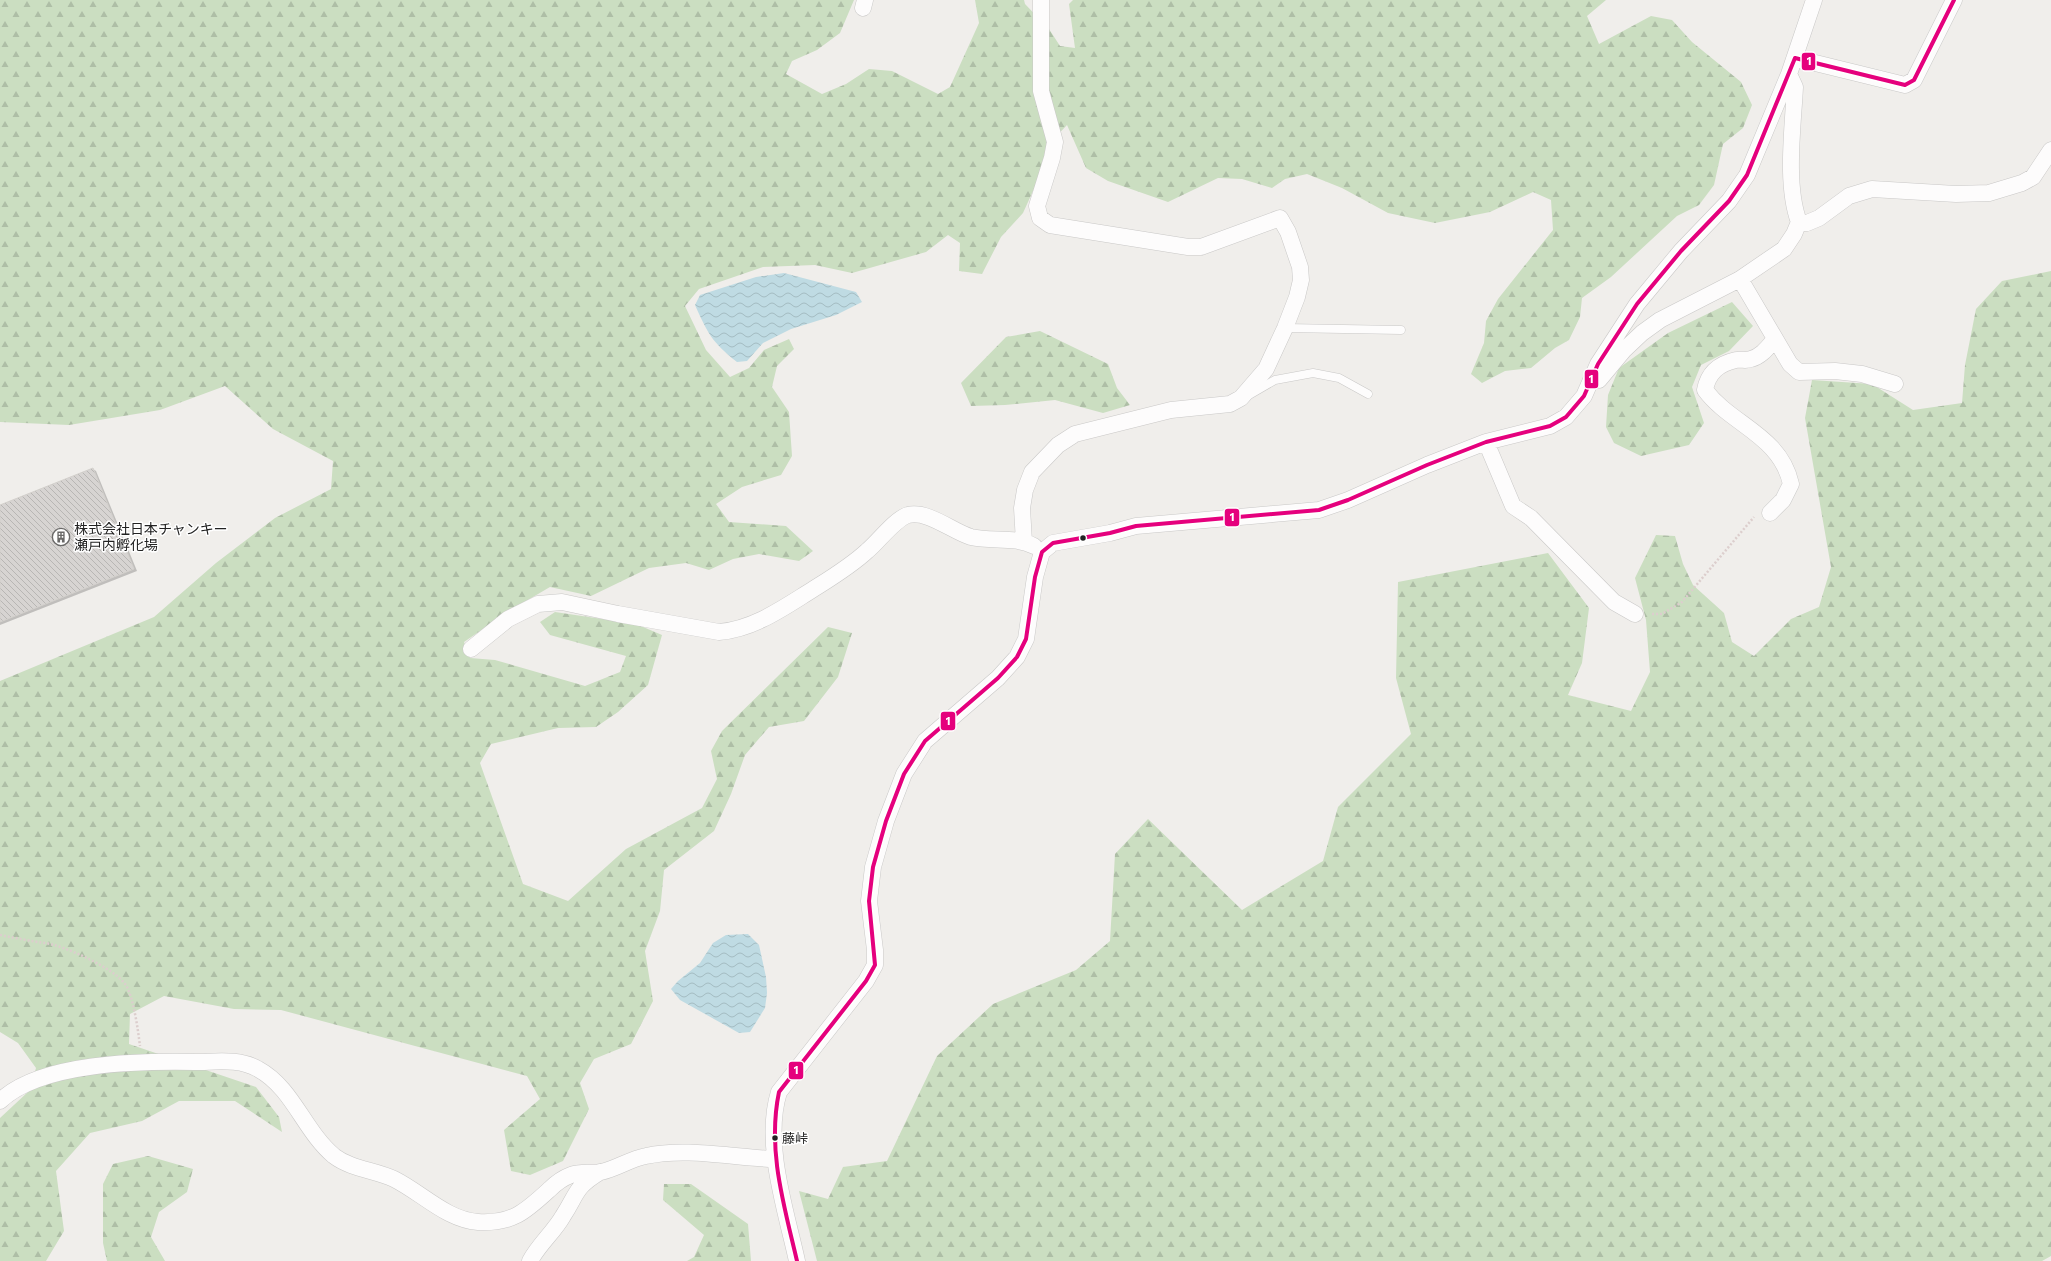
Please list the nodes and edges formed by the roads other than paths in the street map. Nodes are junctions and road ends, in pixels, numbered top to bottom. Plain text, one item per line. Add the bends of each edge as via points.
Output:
1 (1041, 0) edge
2 (1814, 0) edge
3 (1954, 0) edge
4 (1795, 58) junction
5 (1789, 74) junction
6 (2051, 150) edge
7 (1799, 222) junction
8 (1740, 279) junction
9 (1286, 328) junction
10 (1401, 330) dead end
11 (1775, 339) junction
12 (1590, 381) junction
13 (1895, 384) dead end
14 (1368, 394) dead end
15 (1241, 398) junction
16 (1486, 442) junction
17 (1770, 513) road end
18 (1024, 542) junction
19 (1042, 552) junction
20 (1635, 614) road end
21 (472, 649) dead end
22 (0, 1101) edge
23 (775, 1159) junction
24 (600, 1172) junction
25 (530, 1261) edge
26 (797, 1261) edge

1 - 9 street via 1041,91 1054,142 1052,158 1037,206 1040,218 1050,225 1188,247 1201,247 1280,218 1288,232 1300,267 1301,280
2 - 4 street
3 - 4 street via 1914,80 1905,85
4 - 5 street
5 - 7 street via 1795,87 1792,180
5 - 12 street via 1747,175 1729,201 1681,251 1637,304 1601,359
6 - 7 street via 2033,177 1989,193 1956,194 1872,189 1849,196 1819,218 1807,223
7 - 8 street via 1784,249
8 - 11 street
8 - 12 street via 1660,320 1624,350 1599,380
9 - 10 lane
9 - 15 street via 1266,370
11 - 13 street via 1790,364 1799,372 1835,371 1862,374
11 - 17 street via 1760,355 1750,360 1737,360 1719,366 1707,379 1704,390 1711,399 1762,437 1788,470 1791,484 1783,500
12 - 16 street via 1584,396 1566,417 1550,426
14 - 15 lane via 1339,378 1313,373 1275,380
15 - 18 street via 1230,404 1170,410 1075,434 1058,445 1032,472 1025,490 1022,508
16 - 19 street via 1319,510 1136,526 1110,534 1053,543
16 - 20 street via 1513,506 1531,518 1614,602
18 - 19 street
18 - 21 street via 970,537 924,516 908,515 842,571 781,611 733,631 719,632 562,602 538,604 508,619
19 - 23 street via 1035,577 1026,639 1017,657 998,678 925,741 904,774 886,821 873,867 869,901 875,965 866,981 779,1092 774,1109
22 - 24 street via 10,1092 32,1081 54,1074 116,1063 234,1061 257,1068 277,1082 318,1138 335,1156 348,1164 393,1179 463,1220 510,1220 564,1177
23 - 24 street via 674,1153 645,1156
23 - 26 street
24 - 25 street via 584,1182 575,1193 564,1216 536,1249

